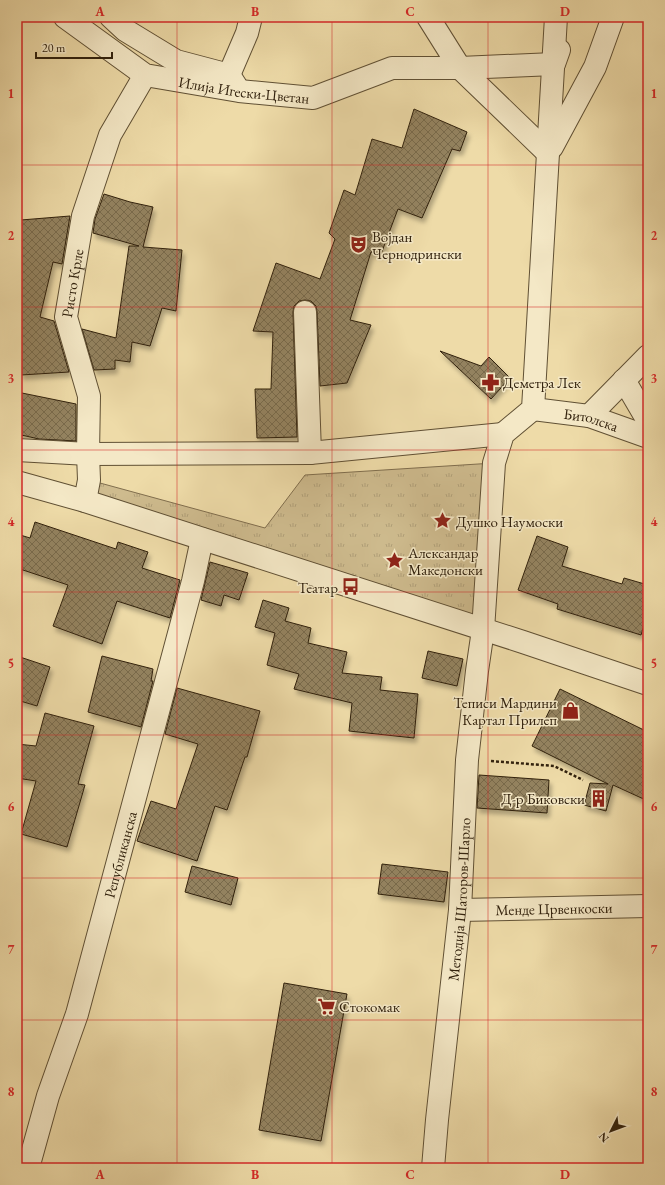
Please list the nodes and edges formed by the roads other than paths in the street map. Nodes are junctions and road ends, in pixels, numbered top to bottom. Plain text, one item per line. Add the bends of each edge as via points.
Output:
1 (65, 17) edge
2 (111, 17) edge
3 (251, 17) edge
4 (428, 17) edge
5 (556, 17) edge
6 (570, 17) edge
7 (613, 17) edge
8 (554, 64) junction
9 (460, 68) junction
10 (145, 75) junction
11 (234, 83) junction
12 (548, 153) junction
13 (305, 312) dead end
14 (648, 356) edge
15 (624, 380) junction
16 (533, 409) junction
17 (589, 416) junction
18 (648, 421) edge
19 (503, 434) junction
20 (648, 437) edge
21 (17, 450) edge
22 (310, 453) junction
23 (88, 454) junction
24 (17, 482) edge
25 (85, 501) junction
26 (202, 539) junction
27 (483, 630) junction
28 (648, 684) edge
29 (648, 906) edge
30 (460, 910) junction
31 (28, 1168) edge
32 (433, 1168) edge

1 - 10 street, Илија Игески-Цветан
2 - 11 street via 125,30 176,61
3 - 11 street
4 - 9 street
5 - 8 street
6 - 8 street
7 - 12 street via 595,67
8 - 9 street, Илија Игески-Цветан
8 - 12 street
9 - 11 street, Илија Игески-Цветан via 392,68 312,98
9 - 12 street
10 - 11 street, Илија Игески-Цветан
10 - 23 street, Ристо Крле via 110,135 85,209 66,317 89,396
12 - 16 street
13 - 22 street
14 - 15 street
15 - 17 street
15 - 18 street
16 - 17 street, Битолска
16 - 19 street
17 - 20 street, Битолска
19 - 22 street
19 - 27 street, Методија Шаторов-Шарло via 494,463
21 - 23 street
22 - 23 street
23 - 25 street, Ристо Крле via 89,480
24 - 25 street
25 - 26 street
26 - 27 street
26 - 31 street, Републиканска via 77,1014 48,1096
27 - 28 street
27 - 30 street, Методија Шаторов-Шарло via 467,760
29 - 30 street, Менде Црвенкоски
30 - 32 street, Методија Шаторов-Шарло

